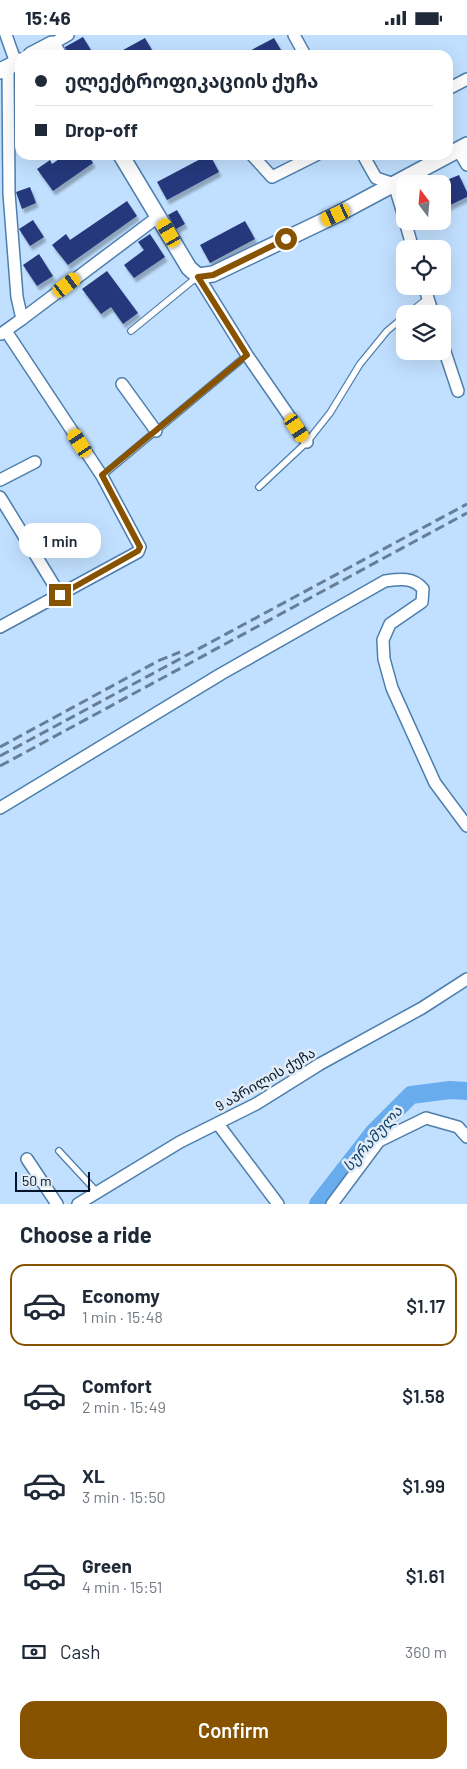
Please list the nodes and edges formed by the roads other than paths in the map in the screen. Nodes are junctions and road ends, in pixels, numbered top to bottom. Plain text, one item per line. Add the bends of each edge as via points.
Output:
1 (6, 35) edge
2 (68, 35) edge
3 (294, 35) edge
4 (56, 49) edge
5 (302, 50) edge
6 (11, 65) edge
7 (467, 79) edge
8 (453, 86) edge
9 (463, 147) edge
10 (124, 160) edge
11 (257, 160) edge
12 (306, 160) edge
13 (366, 160) edge
14 (439, 160) edge
15 (4, 161) edge
16 (467, 165) edge
17 (394, 184) junction
18 (396, 191) edge
19 (159, 216) junction
20 (198, 277) junction
21 (424, 295) edge
22 (415, 305) edge
23 (22, 319) junction
24 (396, 324) edge
25 (131, 331) dead end
26 (3, 333) edge
27 (247, 355) junction
28 (448, 360) edge
29 (122, 384) dead end
30 (458, 391) dead end
31 (156, 431) junction
32 (307, 443) junction
33 (35, 462) dead end
34 (102, 475) junction
35 (0, 480) edge
36 (259, 487) dead end
37 (0, 497) edge
38 (60, 595) junction
39 (0, 627) edge
40 (0, 808) edge
41 (467, 825) edge
42 (467, 979) edge
43 (218, 1123) junction
44 (467, 1137) edge
45 (59, 1151) dead end
46 (27, 1159) dead end
47 (97, 1192) junction
48 (57, 1204) edge
49 (78, 1204) edge
50 (277, 1204) edge
51 (332, 1204) edge

1 - 6 street
2 - 4 street
3 - 5 street
6 - 15 street
7 - 8 street
9 - 16 street
10 - 19 street
11 - 12 street via 272,177
13 - 17 street via 376,177
14 - 17 street
15 - 23 street
17 - 18 street
17 - 20 street via 213,275
19 - 20 street via 189,268
19 - 23 street
20 - 25 lane
20 - 27 street
21 - 22 lane
23 - 26 street
24 - 32 lane via 360,364
26 - 34 street
27 - 31 lane
27 - 32 street
28 - 30 street
29 - 31 street
31 - 34 lane
32 - 36 lane
33 - 35 street
34 - 38 street via 140,547
37 - 38 street
38 - 39 street
40 - 41 street via 221,673 385,581 401,578 418,583 424,589 422,602 390,624 383,640 384,659 392,688 435,783
42 - 43 street, 9 აპრილის ქუჩა via 256,1104
43 - 47 street, 9 აპრილის ქუჩა
43 - 50 street
44 - 51 street via 458,1127 426,1118 379,1141
45 - 47 lane
46 - 48 street
47 - 49 street, 9 აპრილის ქუჩა

